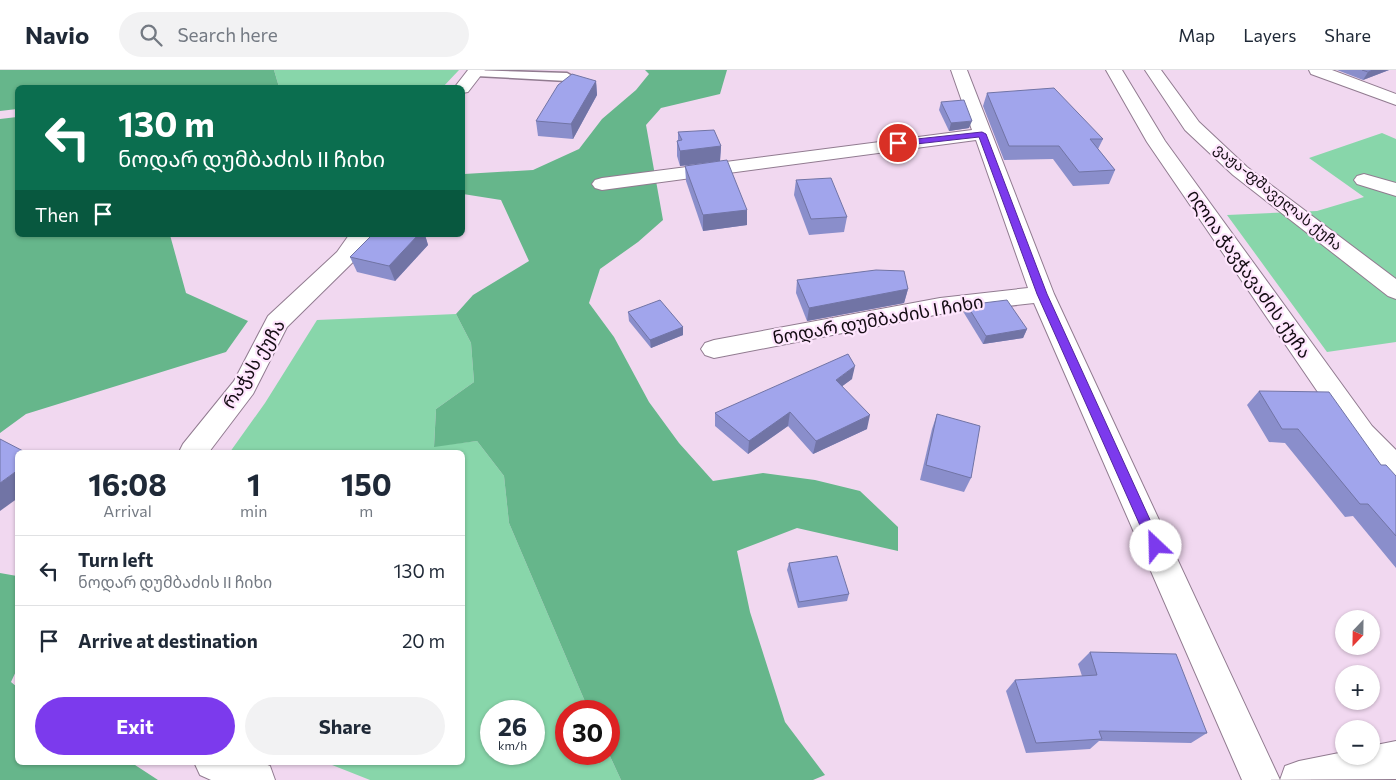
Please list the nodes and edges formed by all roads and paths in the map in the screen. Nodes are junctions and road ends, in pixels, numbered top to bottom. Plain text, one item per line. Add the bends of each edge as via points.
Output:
1 (959, 70) edge
2 (1114, 70) edge
3 (1153, 70) edge
4 (1317, 70) edge
5 (477, 71) edge
6 (567, 77) edge
7 (465, 85) edge
8 (1396, 100) edge
9 (982, 134) junction
10 (1364, 180) dead end
11 (602, 184) dead end
12 (1396, 190) edge
13 (359, 237) edge
14 (1396, 291) edge
15 (1042, 294) junction
16 (714, 348) dead end
17 (196, 450) edge
18 (1396, 468) edge
19 (1396, 760) edge
20 (220, 765) edge
21 (256, 780) edge
22 (1262, 780) edge
23 (1299, 780) edge

1 - 9 street
2 - 18 street, ილია ჭავჭავაძის ქუჩა via 1156,142 1362,434
3 - 14 street, ვაჟა-ფშაველას ქუჩა via 1192,126 1240,171
4 - 8 street
5 - 6 lane
5 - 7 street
9 - 11 street
9 - 15 street
10 - 12 street
13 - 17 street, რაჭას ქუჩა via 345,257 277,322 244,387
15 - 16 street, ნოდარ დუმბაძის I ჩიხი via 940,306
15 - 22 street
19 - 23 street
20 - 21 street

